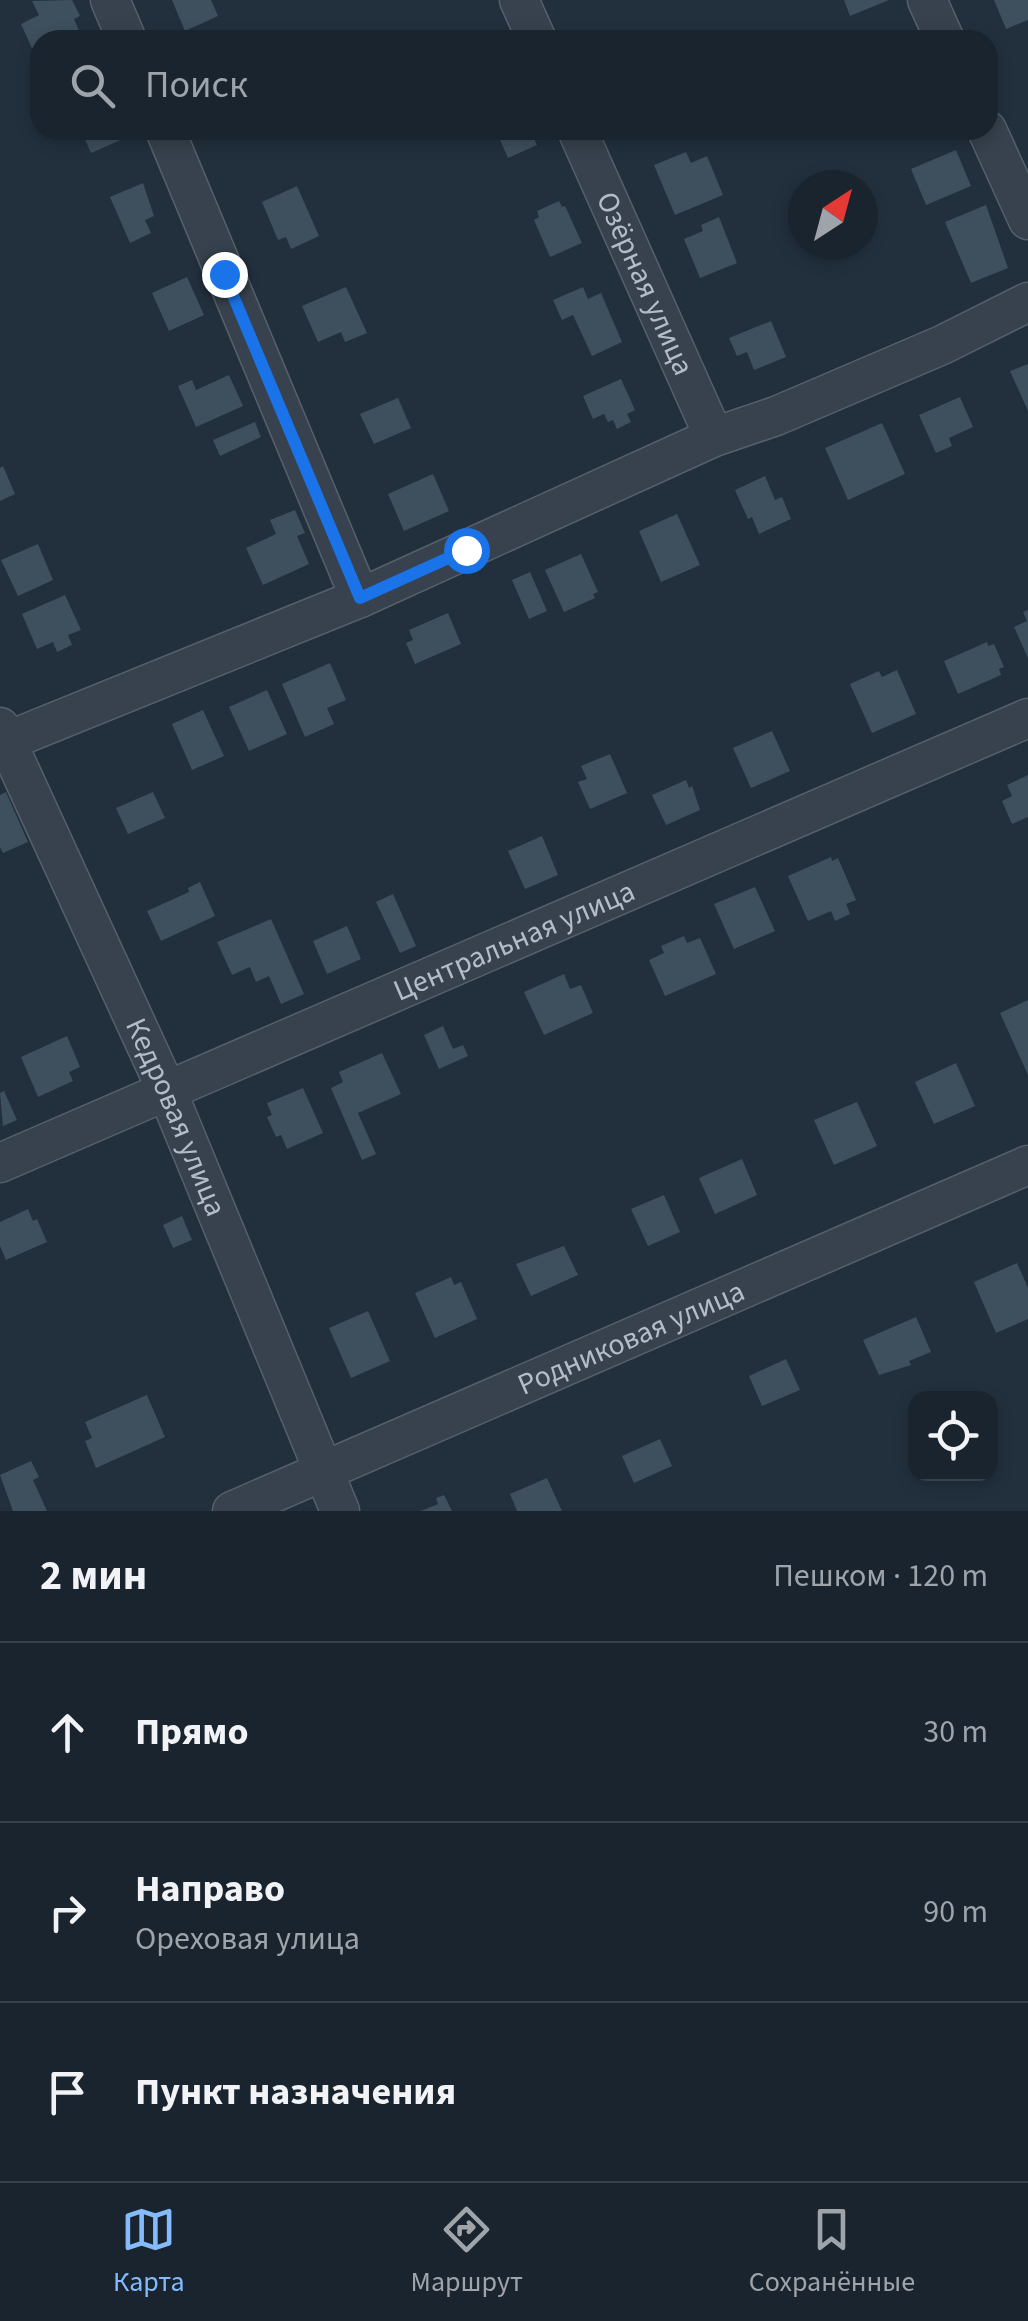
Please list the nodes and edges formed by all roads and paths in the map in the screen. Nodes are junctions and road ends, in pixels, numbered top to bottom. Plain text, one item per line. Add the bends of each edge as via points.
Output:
1 (110, 0) edge
2 (519, 0) edge
3 (927, 0) edge
4 (123, 30) edge
5 (532, 30) edge
6 (941, 30) edge
7 (168, 140) edge
8 (581, 140) edge
9 (992, 140) edge
10 (1028, 220) edge
11 (1028, 302) edge
12 (714, 437) junction
13 (360, 598) junction
14 (1028, 718) edge
15 (2, 738) edge
16 (167, 1091) junction
17 (0, 1163) edge
18 (1028, 1165) edge
19 (324, 1471) junction
20 (232, 1511) edge
21 (340, 1511) edge

1 - 4 street
2 - 5 street
3 - 6 street
7 - 13 street
8 - 12 street, Озёрная улица
9 - 10 street
11 - 12 street via 859,381
12 - 13 street
13 - 15 street
14 - 16 street, Центральная улица
15 - 16 street, Кедровая улица
16 - 17 street, Центральная улица
16 - 19 street, Кедровая улица
18 - 19 street, Родниковая улица
19 - 20 street, Родниковая улица
19 - 21 street, Кедровая улица

